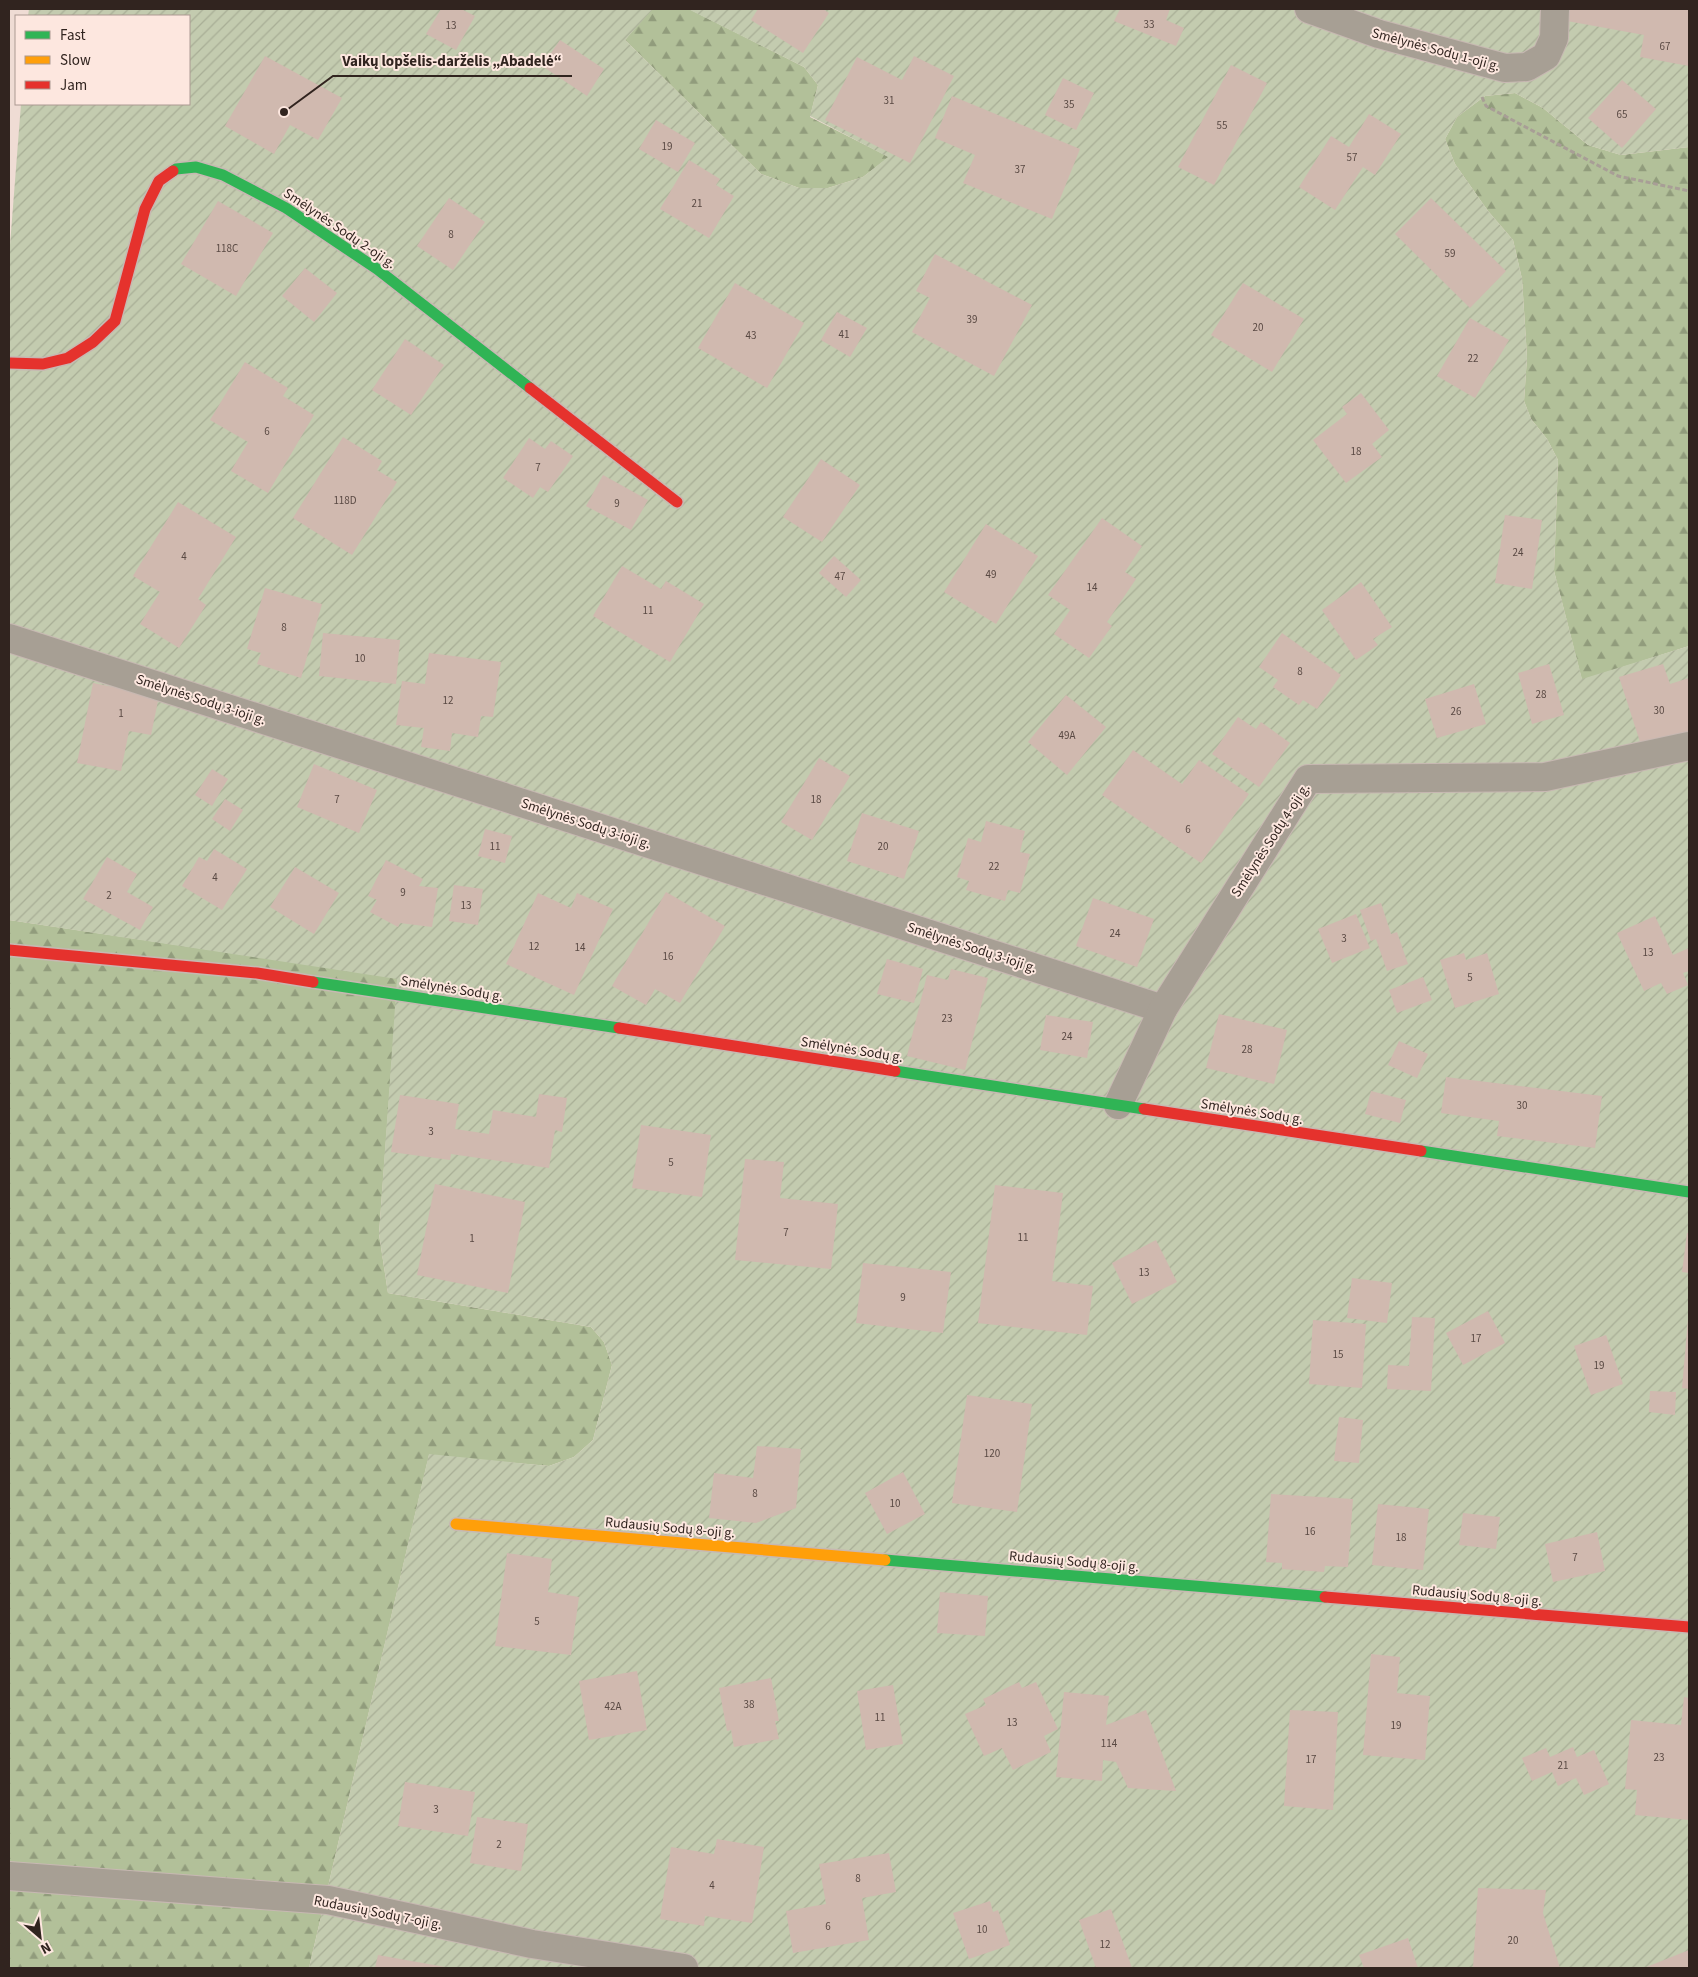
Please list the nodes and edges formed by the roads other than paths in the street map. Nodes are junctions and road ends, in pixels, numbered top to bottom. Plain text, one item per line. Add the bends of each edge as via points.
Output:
1 (1308, 9) edge
2 (1555, 9) edge
3 (9, 363) edge
4 (677, 502) dead end
5 (9, 638) edge
6 (1689, 746) edge
7 (9, 950) edge
8 (1163, 1009) junction
9 (1118, 1105) junction
10 (1689, 1192) edge
11 (456, 1524) dead end
12 (1689, 1627) edge
13 (9, 1876) edge
14 (684, 1968) edge

1 - 2 street, Smėlynės Sodų 1-oji g. via 1378,34 1505,68 1527,67 1546,56 1554,38
3 - 4 street, Smėlynės Sodų 2-oji g. via 48,363 82,352 103,335 115,321 145,208 159,181 176,168 196,168 222,175 286,208 377,269
5 - 8 street, Smėlynės Sodų 3-ioji g.
6 - 8 street, Smėlynės Sodų 4-oji g. via 1545,777 1308,779
7 - 9 street, Smėlynės Sodų g. via 257,973
8 - 9 street, Smėlynės Sodų 4-oji g.
9 - 10 street, Smėlynės Sodų g.
11 - 12 street, Rudausių Sodų 8-oji g.
13 - 14 street, Rudausių Sodų 7-oji g. via 328,1900 532,1944

